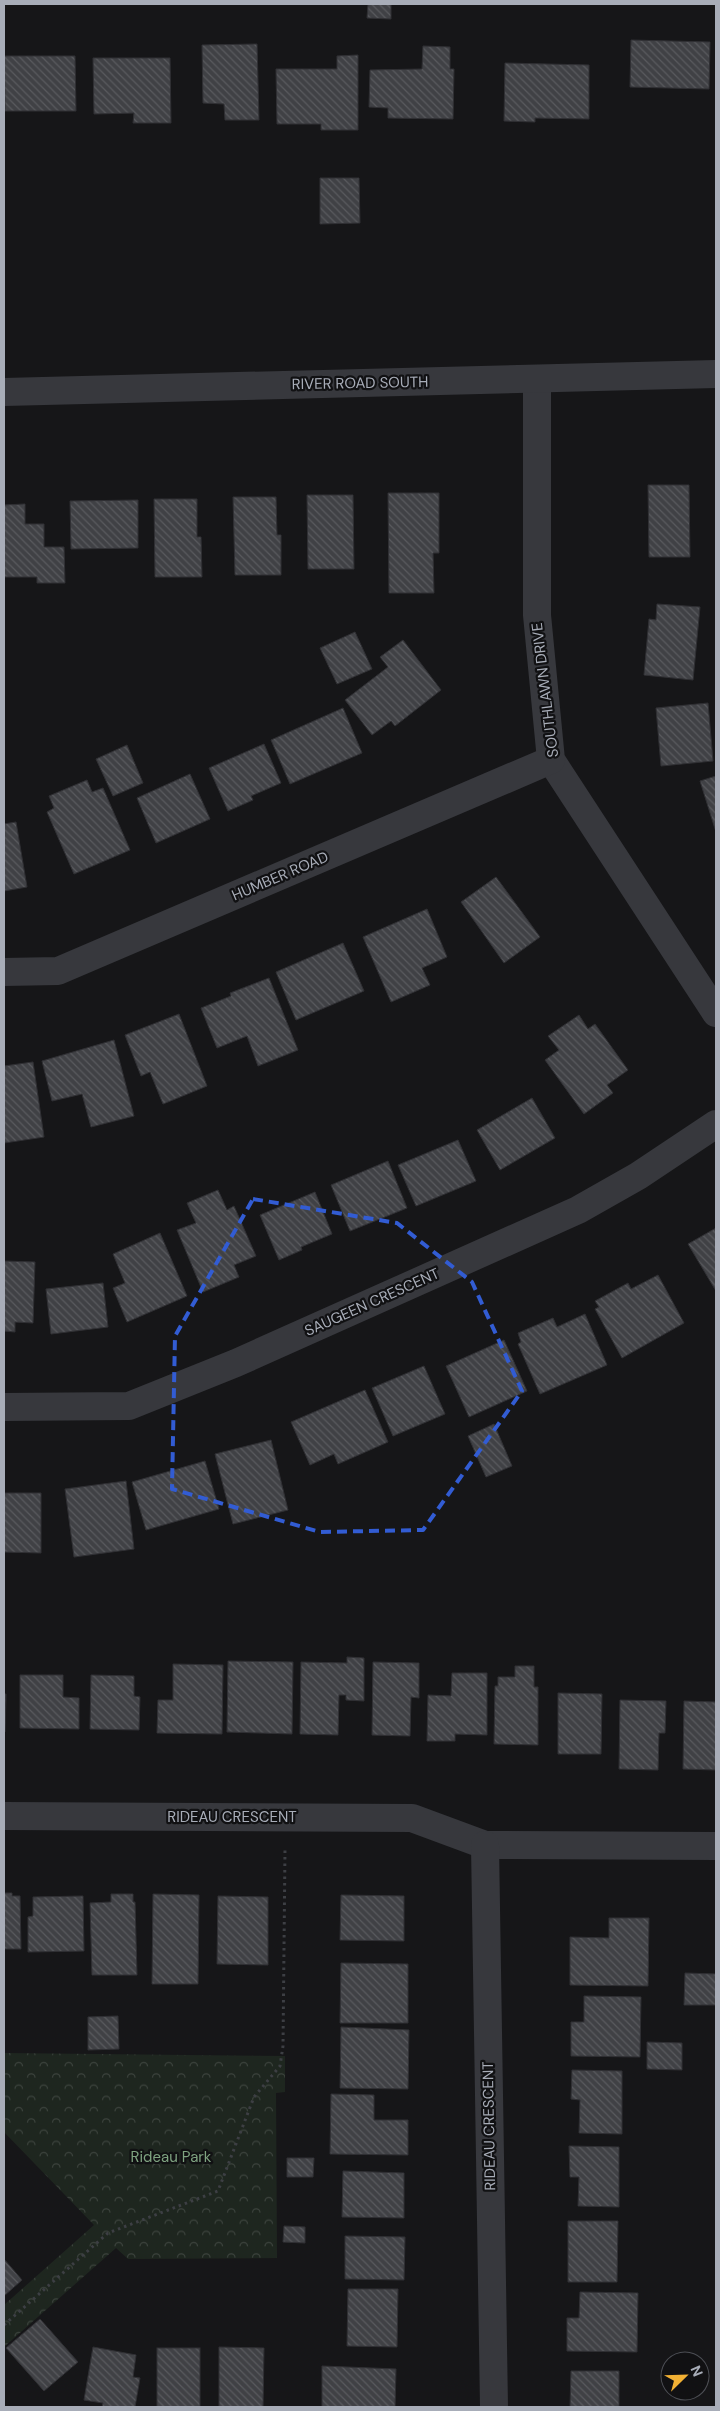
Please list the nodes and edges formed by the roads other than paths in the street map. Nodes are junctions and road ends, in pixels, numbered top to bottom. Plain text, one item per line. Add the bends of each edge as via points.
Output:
1 (716, 374) edge
2 (537, 379) junction
3 (4, 392) edge
4 (551, 760) junction
5 (4, 972) edge
6 (716, 1013) edge
7 (716, 1124) edge
8 (4, 1407) edge
9 (4, 1816) edge
10 (485, 1845) junction
11 (716, 1846) edge
12 (494, 2407) edge

1 - 2 street, RIVER ROAD SOUTH
2 - 3 street, RIVER ROAD SOUTH
2 - 4 street, SOUTHLAWN DRIVE via 536,615
4 - 5 street, HUMBER ROAD via 58,971
4 - 6 street, SOUTHLAWN DRIVE
7 - 8 street, SAUGEEN CRESCENT via 638,1176 578,1210 236,1363 129,1406
9 - 10 street, RIDEAU CRESCENT via 412,1818
10 - 11 street, RIDEAU CRESCENT
10 - 12 street, RIDEAU CRESCENT

